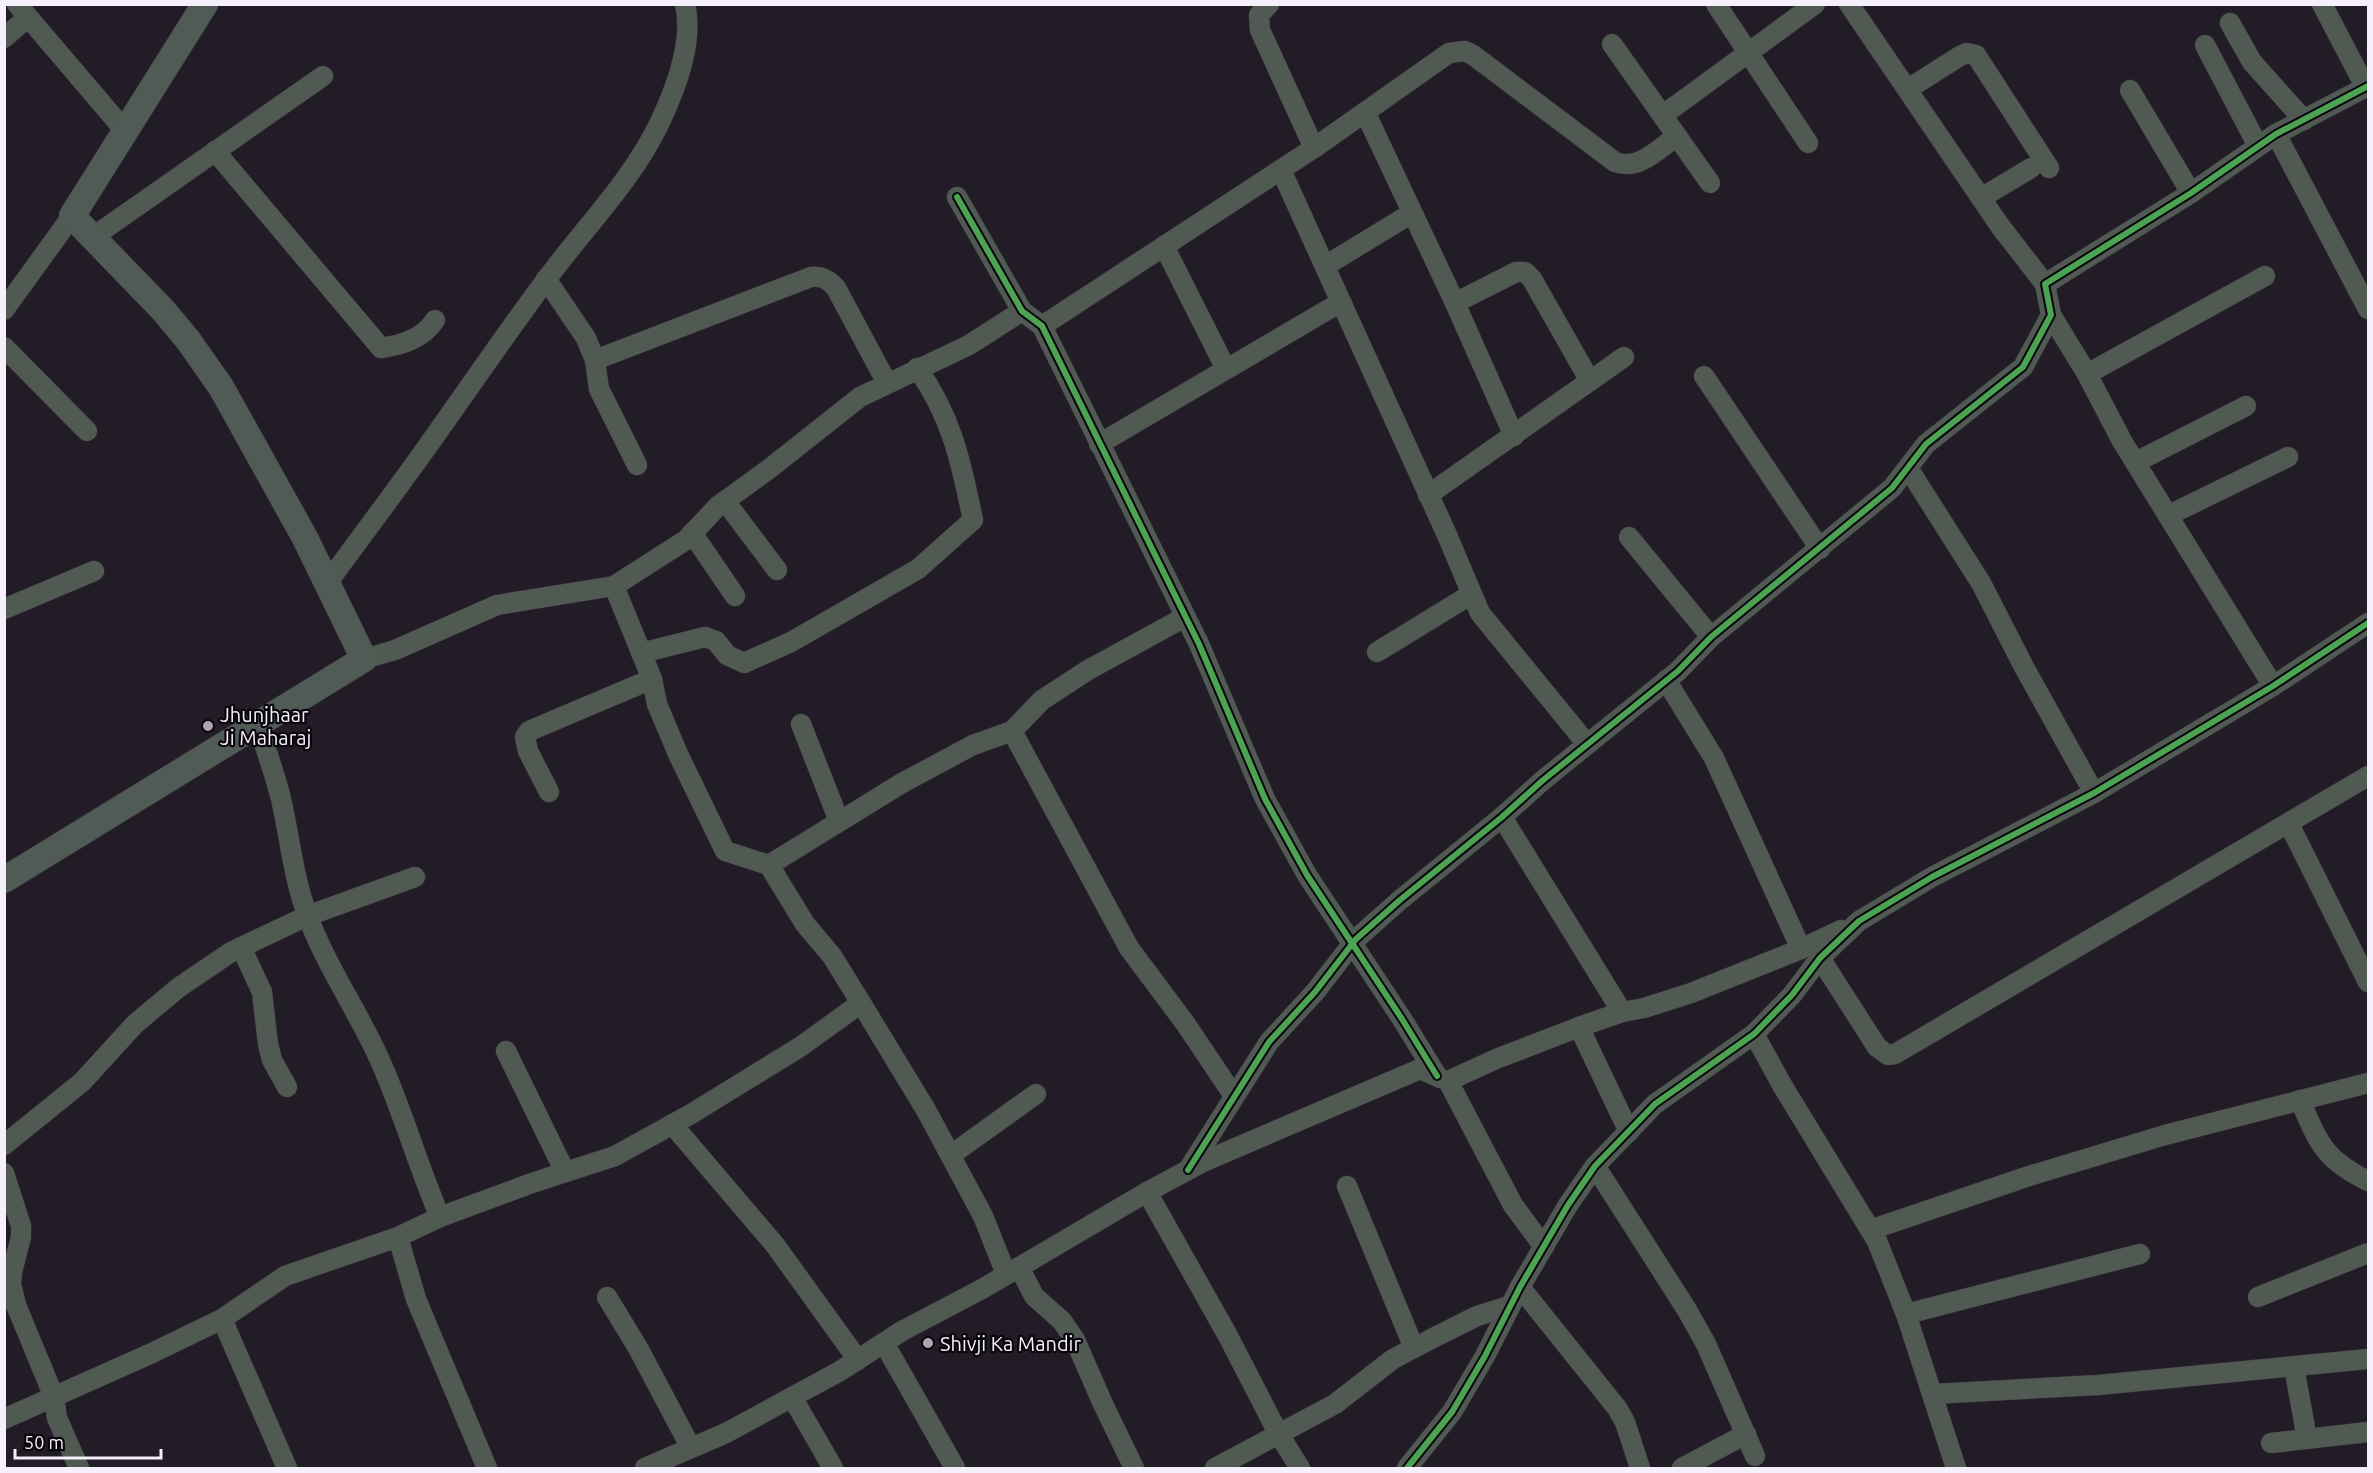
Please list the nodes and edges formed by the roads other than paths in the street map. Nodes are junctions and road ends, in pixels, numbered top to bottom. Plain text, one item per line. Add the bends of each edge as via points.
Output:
1 (205, 4) edge
2 (685, 4) edge
3 (1269, 4) edge
4 (1716, 4) edge
5 (1815, 4) edge
6 (1849, 4) edge
7 (2322, 4) edge
8 (22, 11) edge
9 (2230, 23) dead end
10 (4, 38) edge
11 (1612, 44) dead end
12 (2205, 45) dead end
13 (1747, 52) junction
14 (323, 76) dead end
15 (2367, 87) edge
16 (1908, 89) junction
17 (2130, 90) dead end
18 (1365, 112) junction
19 (1663, 115) junction
20 (2304, 120) junction
21 (126, 132) junction
22 (2276, 134) junction
23 (1677, 136) junction
24 (1808, 143) dead end
25 (2258, 146) junction
26 (1314, 148) junction
27 (215, 151) junction
28 (1281, 170) junction
29 (1710, 183) dead end
30 (2191, 193) junction
31 (957, 197) dead end
32 (1981, 198) junction
33 (1413, 213) junction
34 (72, 216) junction
35 (93, 237) junction
36 (1164, 246) junction
37 (1325, 266) junction
38 (2265, 276) dead end
39 (546, 279) junction
40 (2045, 284) junction
41 (1341, 302) junction
42 (1455, 303) junction
43 (2368, 309) edge
44 (4, 310) edge
45 (1022, 311) junction
46 (2051, 315) junction
47 (435, 320) dead end
48 (1041, 326) junction
49 (4, 347) edge
50 (1624, 357) dead end
51 (595, 360) junction
52 (917, 368) junction
53 (1226, 369) junction
54 (2087, 374) junction
55 (1704, 376) dead end
56 (1590, 381) junction
57 (887, 383) junction
58 (2246, 406) dead end
59 (87, 431) dead end
60 (1514, 436) junction
61 (1099, 444) junction
62 (2288, 457) dead end
63 (2136, 462) junction
64 (637, 465) dead end
65 (1908, 468) junction
66 (1428, 495) junction
67 (725, 501) junction
68 (2169, 515) junction
69 (692, 533) junction
70 (1629, 537) dead end
71 (1820, 549) junction
72 (777, 570) dead end
73 (94, 571) dead end
74 (327, 582) junction
75 (614, 586) junction
76 (1470, 595) junction
77 (735, 596) dead end
78 (4, 609) edge
79 (1185, 617) junction
80 (2368, 623) edge
81 (1712, 637) junction
82 (1377, 652) dead end
83 (641, 653) junction
84 (364, 659) junction
85 (652, 679) junction
86 (1666, 680) junction
87 (2273, 686) junction
88 (801, 724) dead end
89 (258, 725) junction
90 (1012, 731) junction
91 (1587, 744) junction
92 (2368, 776) edge
93 (549, 792) dead end
94 (2094, 793) junction
95 (1502, 817) junction
96 (839, 821) junction
97 (2289, 824) junction
98 (770, 865) junction
99 (415, 876) dead end
100 (4, 880) edge
101 (307, 916) junction
102 (1859, 921) junction
103 (1352, 944) junction
104 (241, 947) junction
105 (1801, 949) junction
106 (1820, 958) junction
107 (2368, 982) edge
108 (861, 1003) junction
109 (1622, 1012) junction
110 (1579, 1027) junction
111 (1754, 1034) junction
112 (506, 1051) dead end
113 (1442, 1079) junction
114 (2368, 1083) edge
115 (287, 1087) dead end
116 (1036, 1095) dead end
117 (1234, 1096) junction
118 (2300, 1101) junction
119 (672, 1124) junction
120 (1629, 1132) junction
121 (4, 1145) edge
122 (951, 1155) junction
123 (1595, 1166) junction
124 (1188, 1170) junction
125 (565, 1172) junction
126 (4, 1173) edge
127 (2368, 1181) edge
128 (1347, 1186) dead end
129 (1147, 1192) junction
130 (440, 1216) junction
131 (1870, 1230) junction
132 (398, 1237) junction
133 (1544, 1247) junction
134 (2368, 1253) edge
135 (2139, 1254) dead end
136 (1013, 1270) junction
137 (1521, 1287) junction
138 (607, 1297) dead end
139 (2258, 1297) dead end
140 (1509, 1306) junction
141 (1906, 1314) junction
142 (222, 1319) junction
143 (884, 1343) junction
144 (1414, 1348) junction
145 (2368, 1359) edge
146 (858, 1360) junction
147 (2294, 1367) junction
148 (1933, 1394) junction
149 (54, 1397) junction
150 (792, 1397) junction
151 (4, 1419) edge
152 (2368, 1432) edge
153 (1278, 1433) junction
154 (1746, 1434) junction
155 (2307, 1438) junction
156 (2271, 1443) dead end
157 (691, 1448) junction
158 (1755, 1456) dead end
159 (79, 1468) edge
160 (287, 1468) edge
161 (487, 1468) edge
162 (645, 1468) edge
163 (833, 1468) edge
164 (955, 1468) edge
165 (1134, 1468) edge
166 (1215, 1468) edge
167 (1300, 1468) edge
168 (1407, 1468) edge
169 (1640, 1468) edge
170 (1682, 1468) edge
171 (1956, 1468) edge

1 - 21 main road
2 - 39 street via 687,41 660,122 636,165
3 - 26 street via 1259,15 1260,30
4 - 13 street
5 - 13 street
6 - 16 street
7 - 15 street
8 - 10 street
8 - 21 street
9 - 20 street via 2252,62
11 - 19 street
12 - 25 street
13 - 19 street
13 - 24 street
14 - 27 street
15 - 20 street
16 - 32 street
16 - 32 street via 1960,56 1976,55 2040,168
17 - 30 street
18 - 23 street via 1449,53 1465,51 1615,162 1636,164
18 - 26 street
18 - 33 street
19 - 23 street
20 - 22 street
21 - 34 main road
22 - 25 street
22 - 43 street
23 - 29 street
25 - 30 street
26 - 28 street
27 - 35 street
27 - 47 street via 381,348 403,344 430,329
28 - 36 street
28 - 37 street
30 - 40 street
31 - 45 street
32 - 40 street
33 - 37 street
33 - 42 street
34 - 35 main road
34 - 44 street
35 - 74 main road via 163,310 221,387
36 - 48 street
36 - 53 street
37 - 41 street
38 - 54 street
39 - 51 street via 581,330
39 - 74 street
40 - 46 street
41 - 53 street
41 - 66 street
42 - 56 street via 1516,272 1525,272
42 - 60 street
45 - 48 street
45 - 52 street via 969,345
46 - 54 street
46 - 65 street via 2023,367 1926,444
48 - 61 street
49 - 59 street
50 - 56 street
51 - 57 street via 820,277 836,288
51 - 64 street via 599,389
52 - 57 street
52 - 83 street via 935,393 960,455 974,520 918,568 792,642 744,663 728,655 716,640 705,637
53 - 61 street
54 - 63 street
55 - 71 street
56 - 60 street
57 - 67 street via 860,397
58 - 63 street
60 - 66 street
61 - 79 street
62 - 68 street
63 - 68 street
65 - 71 street via 1892,488
65 - 94 street via 1981,583
66 - 76 street
67 - 69 street
67 - 72 street
68 - 87 street
69 - 75 street
69 - 77 street
70 - 81 street
71 - 81 street
73 - 78 street
74 - 84 main road
75 - 83 street
75 - 84 street via 497,605 395,650
76 - 82 street
76 - 91 street via 1493,631
79 - 90 street via 1042,700
79 - 103 street via 1265,799 1307,875
80 - 87 street
81 - 86 street
83 - 85 street
84 - 89 main road
85 - 93 street via 529,731 525,743
85 - 98 street via 665,724 725,851
86 - 91 street
86 - 105 street via 1714,758
87 - 94 street
88 - 96 street
89 - 100 main road
89 - 101 street via 281,799 294,873
90 - 96 street via 974,745
90 - 117 street via 1129,948
91 - 95 street
92 - 97 street
94 - 102 street via 1932,877
95 - 103 street
95 - 109 street
96 - 98 street
97 - 106 street via 1888,1055 1877,1047
97 - 107 street
98 - 108 street via 805,924 832,956
99 - 101 street
101 - 104 street
101 - 130 street via 377,1054
102 - 105 street
102 - 106 street
103 - 113 street
103 - 117 street via 1269,1042
104 - 115 street via 262,992 272,1060
104 - 121 street via 178,987 135,1024 82,1082
105 - 109 street via 1691,993
106 - 111 street via 1792,995
108 - 119 street via 800,1047
108 - 122 street
109 - 110 street
110 - 113 street
110 - 120 street
111 - 120 street via 1655,1104
111 - 131 street
112 - 125 street
113 - 124 street via 1419,1069
113 - 133 street via 1513,1205
114 - 118 street
116 - 122 street
117 - 124 street
118 - 127 street via 2324,1150 2348,1171
118 - 131 street via 2040,1172
119 - 125 street via 615,1156
119 - 146 street via 775,1245
120 - 123 street
122 - 136 street
123 - 133 street
123 - 154 street via 1687,1310
124 - 129 street
125 - 130 street
126 - 149 street via 21,1226 11,1284
128 - 144 street
129 - 136 street
129 - 153 street
130 - 132 street
131 - 141 street
132 - 142 street via 285,1276
132 - 161 street via 416,1299
133 - 137 street
134 - 139 street
135 - 141 street
136 - 143 street
136 - 165 street via 1076,1340
137 - 140 street
137 - 169 street via 1617,1408
138 - 157 street
140 - 144 street via 1477,1316
140 - 168 street via 1452,1412
141 - 148 street
142 - 149 street
142 - 160 street
143 - 146 street
143 - 164 street
144 - 153 street via 1393,1359 1335,1404
145 - 147 street
146 - 150 street
147 - 148 street via 2098,1385
147 - 155 street
148 - 171 street
149 - 151 street
149 - 159 street via 57,1418
150 - 157 street
150 - 163 street
152 - 155 street
153 - 166 street
153 - 167 street
154 - 158 street
154 - 170 street
155 - 156 street
157 - 162 street

